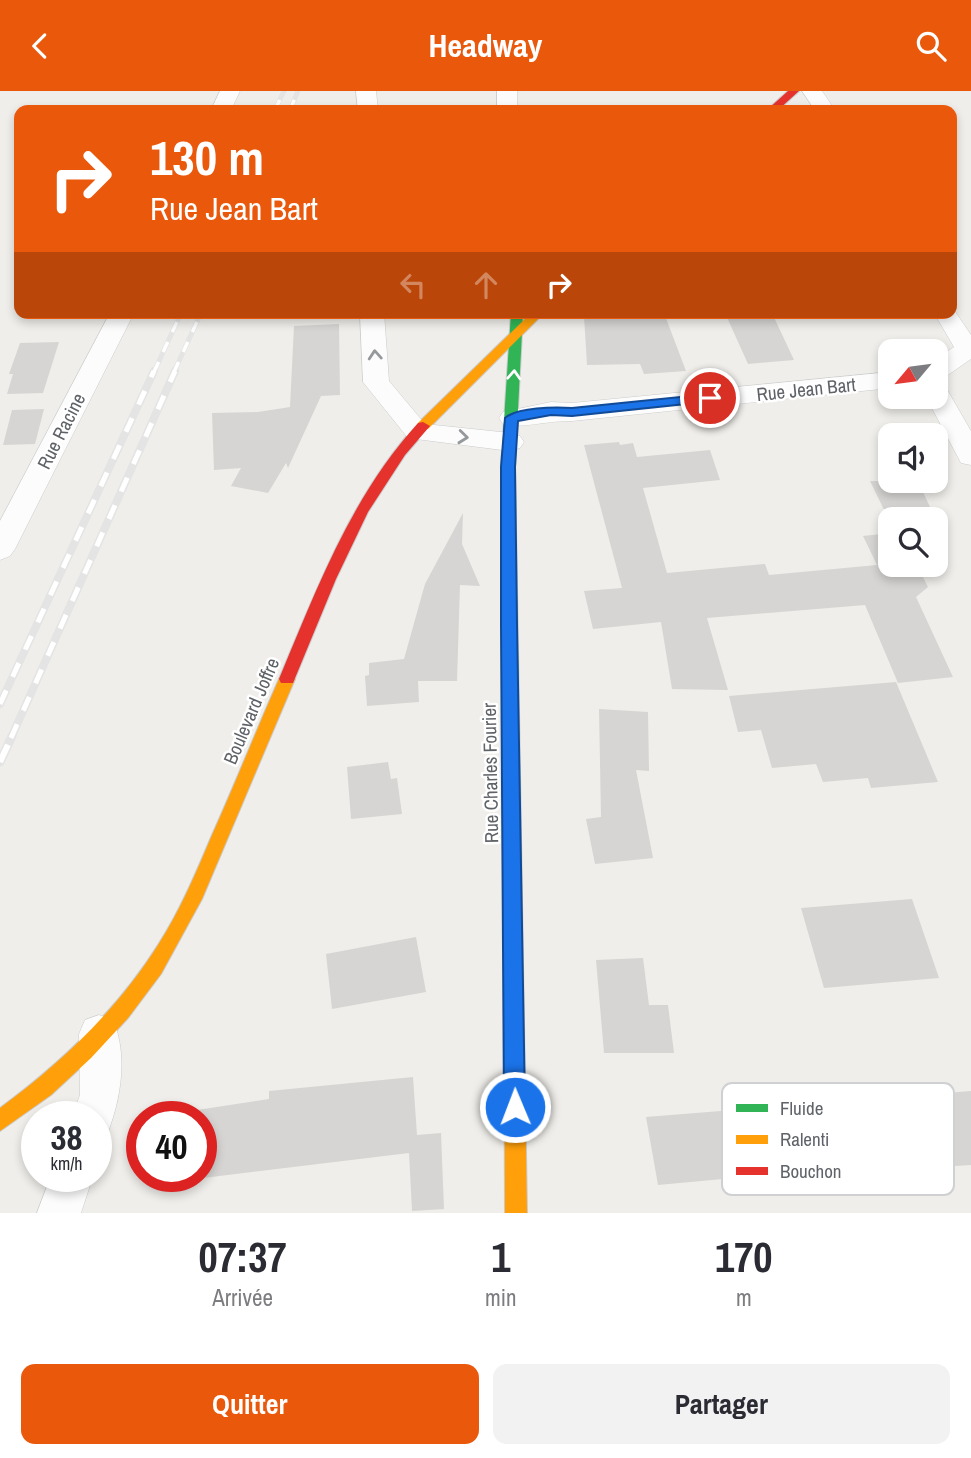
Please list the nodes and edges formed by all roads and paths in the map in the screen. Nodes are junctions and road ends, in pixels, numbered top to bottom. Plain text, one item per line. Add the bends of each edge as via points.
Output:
1 (794, 91) edge
2 (778, 105) edge
3 (119, 319) edge
4 (372, 319) edge
5 (517, 319) edge
6 (531, 319) edge
7 (950, 319) edge
8 (516, 333) junction
9 (969, 348) edge
10 (948, 363) edge
11 (878, 381) edge
12 (946, 409) edge
13 (511, 430) junction
14 (417, 432) junction
15 (971, 456) edge
16 (0, 549) edge
17 (99, 1034) junction
18 (98, 1101) edge
19 (0, 1121) edge
20 (66, 1192) edge
21 (59, 1213) edge
22 (516, 1213) edge

1 - 2 main road
3 - 16 street, Rue Racine
14 -> 4 street via 376,381
5 - 8 main road, Rue Charles Fourier
6 - 8 main road, Boulevard Joffre
7 - 9 street
13 -> 8 main road, Rue Charles Fourier
8 - 14 main road, Boulevard Joffre
9 - 10 street
11 - 13 street, Rue Jean Bart via 551,411
12 - 15 street
14 -> 13 street, Rue Jean Bart
13 - 22 main road, Rue Charles Fourier
14 - 17 main road, Boulevard Joffre via 384,475 344,547 217,844 165,951 142,986
17 - 18 street
17 - 19 main road, Boulevard Joffre
20 - 21 street

